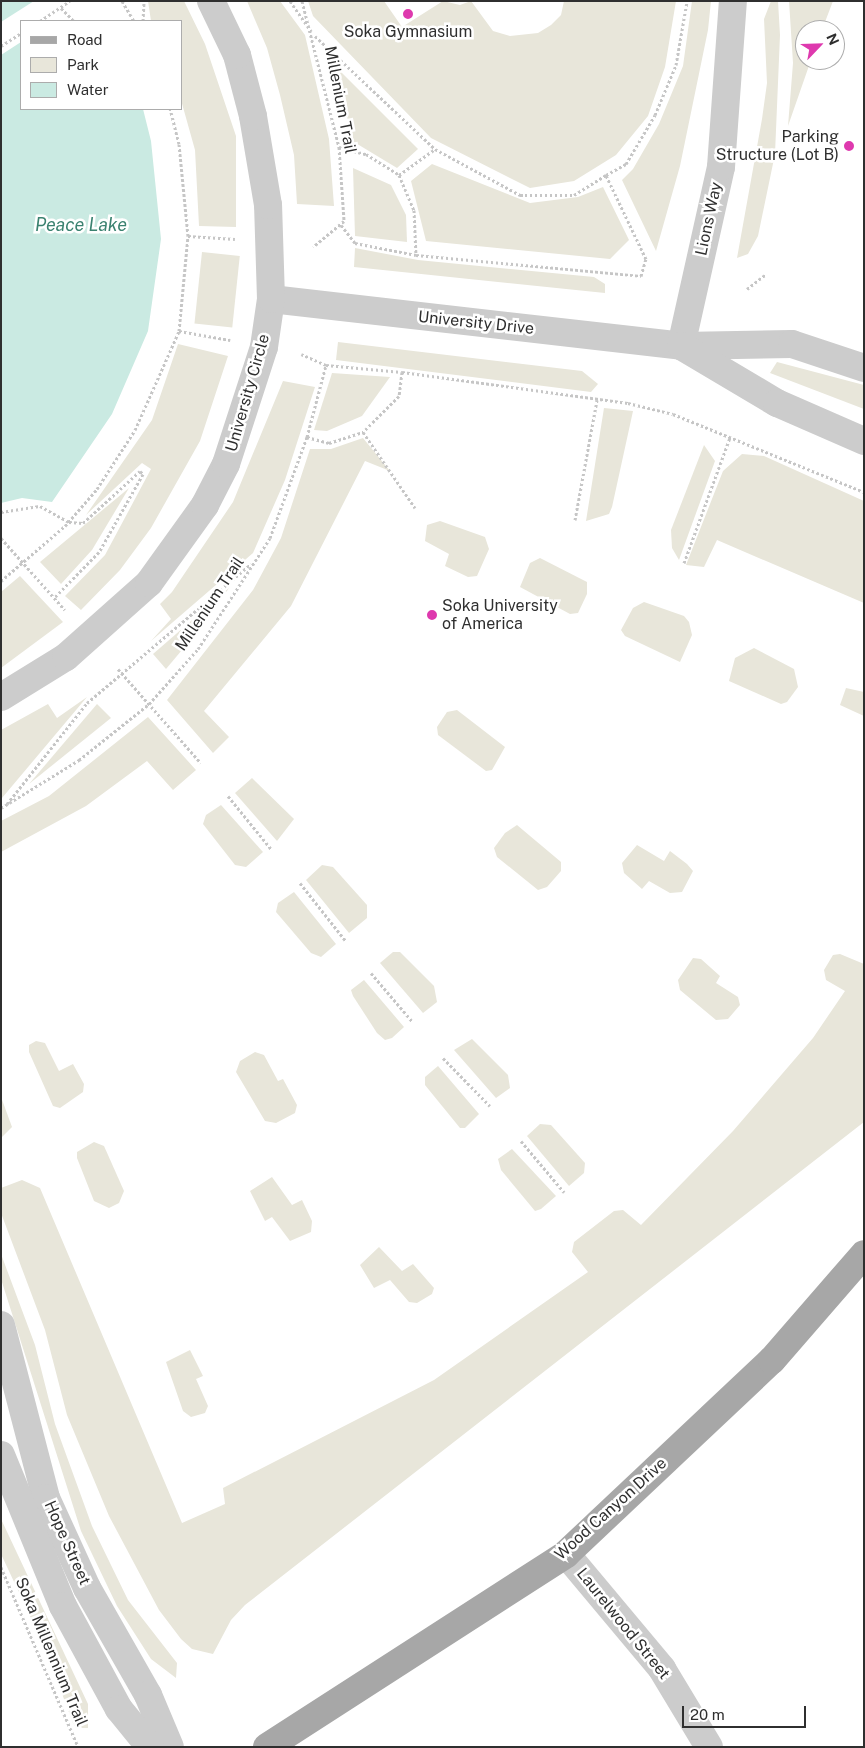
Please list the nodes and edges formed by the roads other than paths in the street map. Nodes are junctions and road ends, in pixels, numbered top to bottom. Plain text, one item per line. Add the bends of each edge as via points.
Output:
1 (211, 1) edge
2 (733, 1) edge
3 (271, 300) junction
4 (681, 346) junction
5 (864, 368) edge
6 (864, 441) edge
7 (1, 697) edge
8 (864, 1254) edge
9 (1, 1325) edge
10 (1, 1455) edge
11 (566, 1554) junction
12 (150, 1747) edge
13 (170, 1747) edge
14 (267, 1747) edge
15 (709, 1747) edge

1 - 3 street, University Circle via 237,55 253,116 268,206
2 - 4 street, Lions Way via 721,167
3 - 4 street, University Drive
3 - 7 street, University Circle via 264,347 232,447 205,504 149,584 66,657
4 - 5 street, University Drive via 792,344
4 - 6 street, University Drive via 777,403
8 - 11 main road, Wood Canyon Drive via 772,1360
9 - 13 street, Hope Street via 46,1498 87,1588 148,1695
10 - 12 street, Hope Street via 63,1606 119,1709
11 - 14 main road, Wood Canyon Drive
11 - 15 street, Laurelwood Street via 662,1670

